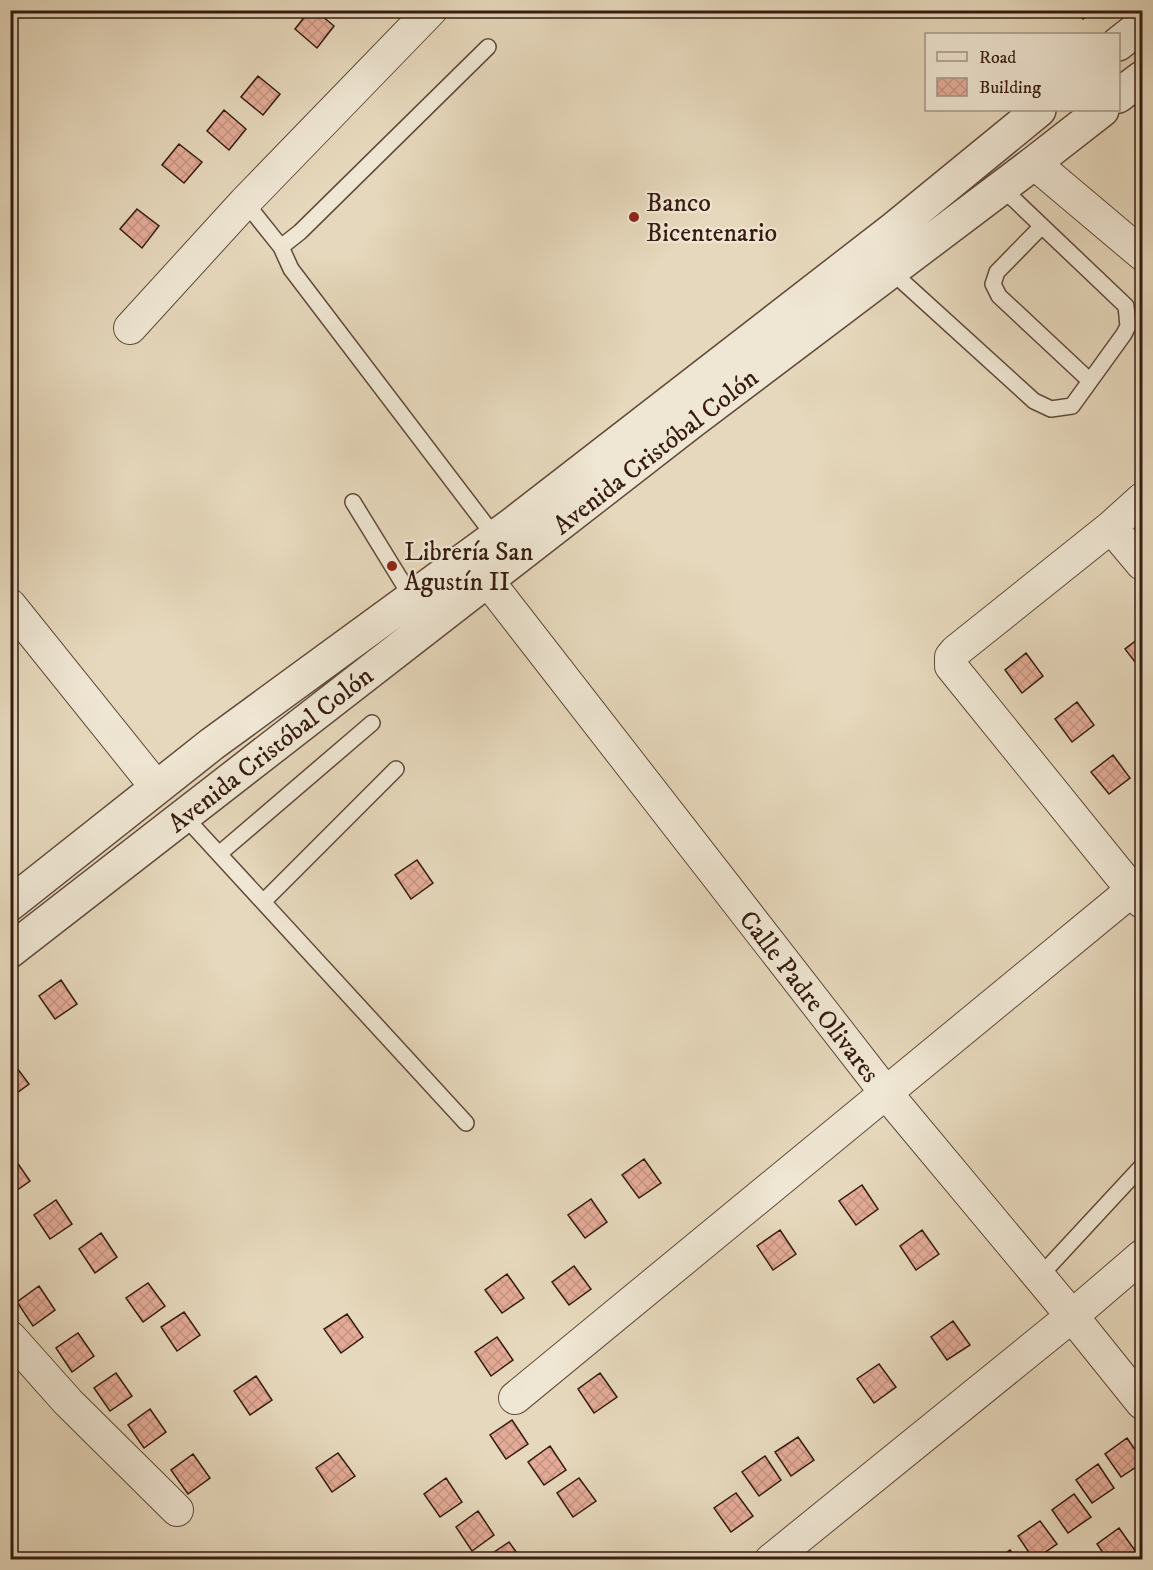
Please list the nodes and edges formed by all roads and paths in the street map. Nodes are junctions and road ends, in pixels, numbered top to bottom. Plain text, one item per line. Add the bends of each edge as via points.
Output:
1 (432, 10) edge
2 (1143, 25) edge
3 (1120, 43) edge
4 (488, 47) dead end
5 (1143, 78) edge
6 (1120, 95) edge
7 (1038, 111) edge
8 (1101, 111) edge
9 (1034, 163) junction
10 (1001, 187) junction
11 (245, 202) junction
12 (1042, 226) junction
13 (281, 247) junction
14 (1143, 254) edge
15 (891, 271) junction
16 (130, 328) dead end
17 (1090, 381) junction
18 (1143, 499) edge
19 (353, 502) dead end
20 (1111, 527) junction
21 (495, 537) junction
22 (1143, 564) edge
23 (488, 581) junction
24 (412, 598) junction
25 (10, 605) edge
26 (372, 723) dead end
27 (396, 769) dead end
28 (157, 788) junction
29 (184, 816) junction
30 (219, 854) junction
31 (1139, 892) edge
32 (263, 902) junction
33 (10, 903) edge
34 (10, 951) edge
35 (886, 1093) junction
36 (466, 1123) dead end
37 (1143, 1166) edge
38 (1143, 1256) edge
39 (1039, 1277) junction
40 (1072, 1316) junction
41 (10, 1336) edge
42 (515, 1398) dead end
43 (1143, 1403) edge
44 (177, 1510) dead end
45 (771, 1560) edge

1 - 11 street
2 - 3 street
4 - 13 lane
5 - 6 street
7 - 21 street, Avenida Cristóbal Colón via 885,236
8 - 9 street, Avenida Cristóbal Colón
9 - 10 street, Avenida Cristóbal Colón
9 - 14 street
10 - 12 lane
10 - 15 street, Avenida Cristóbal Colón
11 - 13 lane
11 - 16 street
12 - 17 lane via 1126,306 1128,326
12 - 17 lane via 997,272 993,284 999,296
13 - 21 lane via 291,269
15 - 17 lane via 1034,401 1051,409 1072,406
15 - 23 street, Avenida Cristóbal Colón
18 - 20 street
19 - 24 lane
20 - 22 street
20 - 31 street via 956,651 951,666
21 - 24 street, Avenida Cristóbal Colón
23 - 29 street, Avenida Cristóbal Colón
23 - 35 street, Calle Padre Olivares
24 - 28 street, Avenida Cristóbal Colón
25 - 28 street
26 - 30 lane
27 - 32 lane
28 - 33 street, Avenida Cristóbal Colón
29 - 30 lane
29 - 34 street, Avenida Cristóbal Colón
30 - 32 lane
31 - 35 street
32 - 36 lane
35 - 39 street, Calle Padre Olivares
35 - 42 street
37 - 39 lane
38 - 40 street
39 - 40 street, Calle Padre Olivares
40 - 43 street, Calle Padre Olivares
40 - 45 street
41 - 44 street via 68,1402

